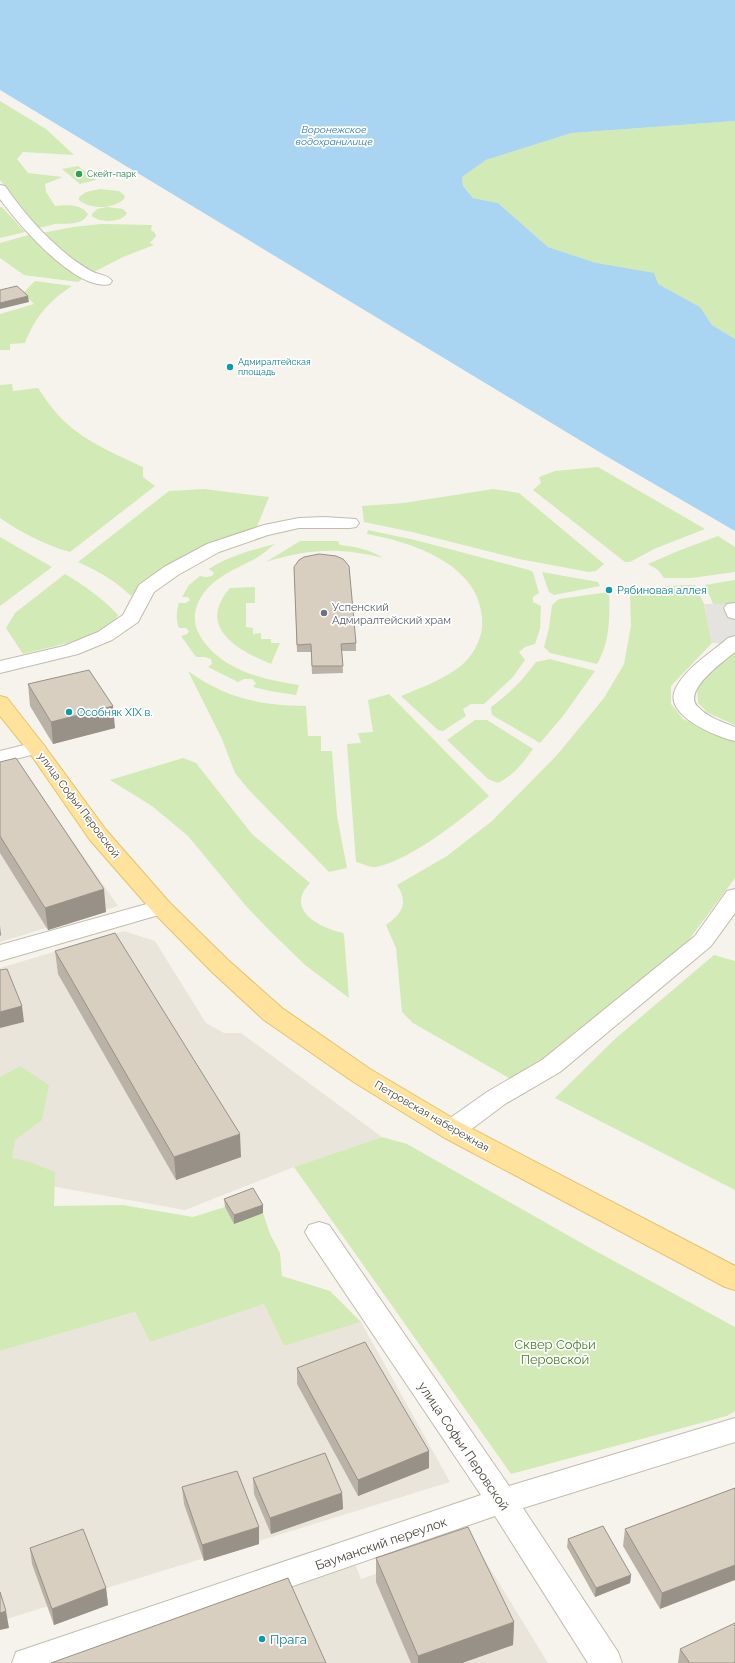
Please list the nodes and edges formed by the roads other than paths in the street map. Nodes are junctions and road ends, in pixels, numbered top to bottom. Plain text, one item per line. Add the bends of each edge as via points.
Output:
1 (0, 189) edge
2 (105, 281) dead end
3 (350, 523) dead end
4 (735, 642) edge
5 (0, 667) edge
6 (0, 702) edge
7 (735, 735) edge
8 (36, 748) junction
9 (0, 757) edge
10 (735, 896) edge
11 (160, 906) junction
12 (0, 953) edge
13 (452, 1130) junction
14 (319, 1232) dead end
15 (735, 1279) edge
16 (735, 1430) edge
17 (502, 1501) junction
18 (28, 1663) edge
19 (606, 1663) edge

1 - 2 street via 18,214 63,258 88,275
3 - 5 street via 299,523 264,530 213,548 171,570 146,590 131,618 105,636 71,650
4 - 7 street via 689,682 683,692 688,710 700,719
6 - 8 main road, улица Софьи Перовской
8 - 9 street
8 - 11 main road, улица Софьи Перовской via 98,835
10 - 13 street via 703,941 551,1066 496,1098
11 - 12 street
11 - 13 main road, Петровская набережная via 273,1014 361,1075
13 - 15 main road, Петровская набережная
14 - 17 street, улица Софьи Перовской
16 - 17 street, Бауманский переулок
17 - 18 street, Бауманский переулок
17 - 19 street, улица Софьи Перовской

